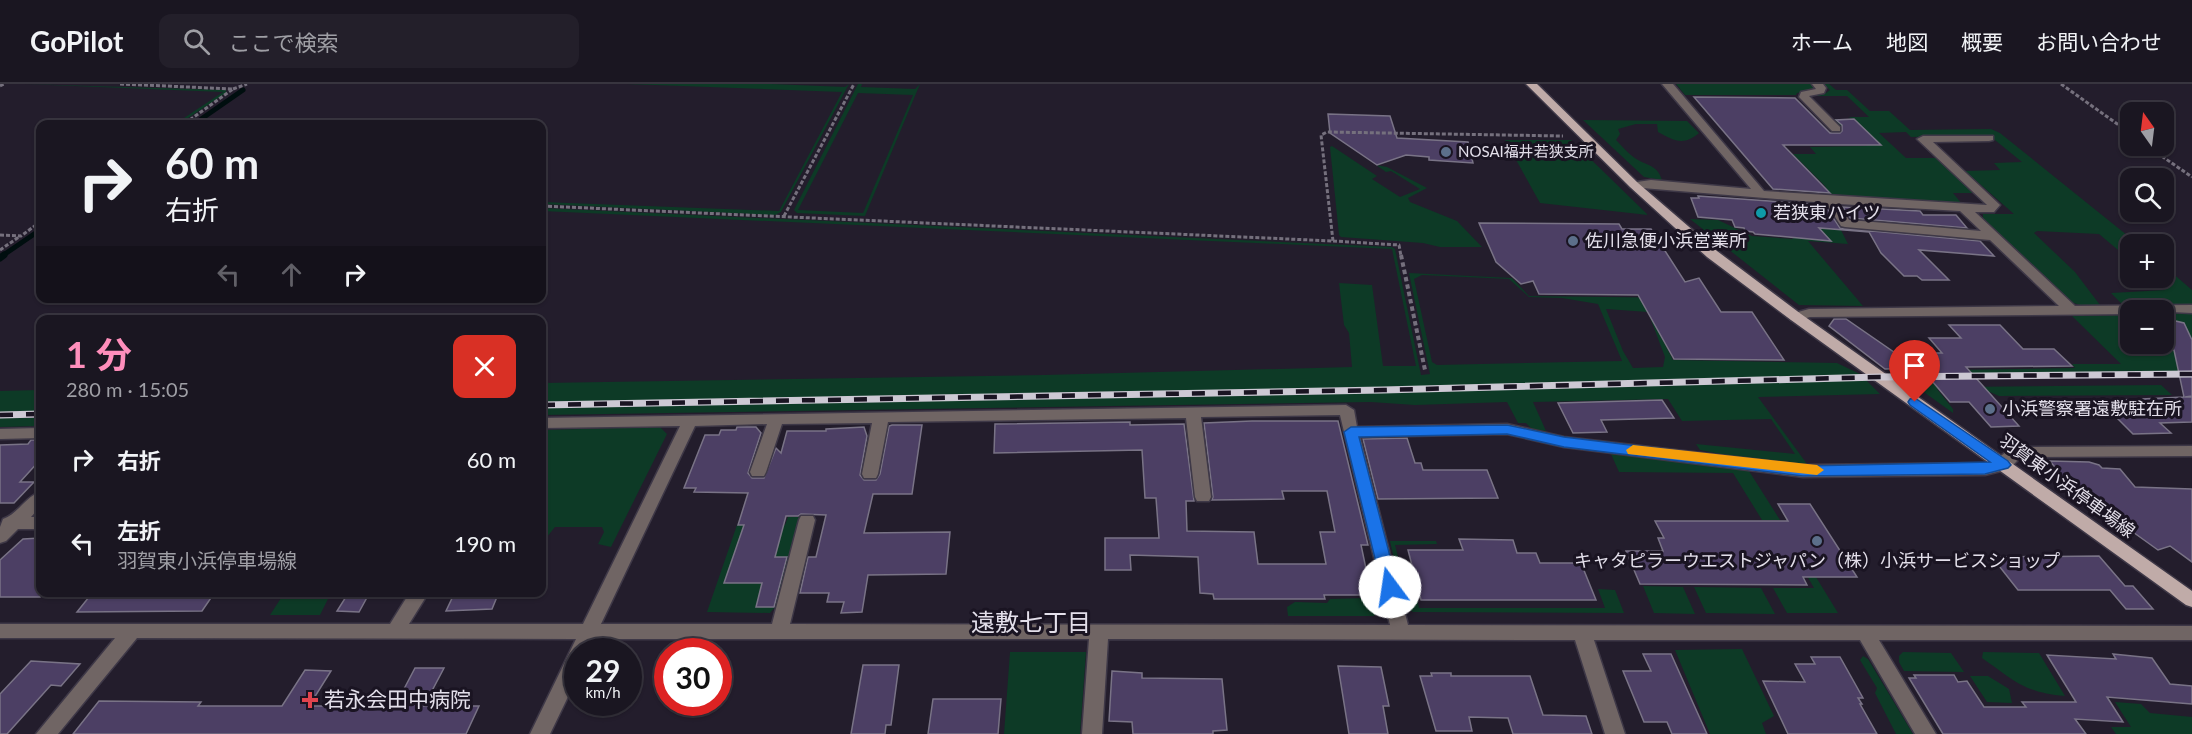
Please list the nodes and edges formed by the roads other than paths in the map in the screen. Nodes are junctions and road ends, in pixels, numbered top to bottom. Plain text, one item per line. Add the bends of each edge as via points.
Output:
1 (1531, 84) edge
2 (1667, 84) edge
3 (1817, 84) edge
4 (1836, 129) dead end
5 (1989, 138) dead end
6 (1634, 185) junction
7 (1761, 194) junction
8 (1830, 200) junction
9 (1965, 209) junction
10 (1992, 236) junction
11 (2192, 309) edge
12 (2072, 311) junction
13 (1796, 317) junction
14 (1193, 412) junction
15 (881, 418) junction
16 (776, 420) junction
17 (690, 421) junction
18 (546, 423) edge
19 (1351, 432) junction
20 (36, 433) edge
21 (0, 434) edge
22 (2192, 451) edge
23 (2003, 465) junction
24 (758, 472) dead end
25 (870, 474) dead end
26 (1203, 497) dead end
27 (36, 501) edge
28 (807, 520) dead end
29 (7, 523) edge
30 (36, 523) edge
31 (0, 537) edge
32 (417, 597) edge
33 (2192, 600) edge
34 (133, 630) junction
35 (396, 630) junction
36 (0, 631) edge
37 (589, 631) junction
38 (778, 631) junction
39 (1099, 631) junction
40 (1401, 632) junction
41 (1582, 632) junction
42 (1865, 632) junction
43 (2192, 633) edge
44 (586, 638) edge
45 (564, 683) edge
46 (46, 734) edge
47 (540, 734) edge
48 (1092, 734) edge
49 (1615, 734) edge
50 (1926, 734) edge

1 - 6 main road, 羽賀東小浜停車場線
2 - 7 street
3 - 4 street via 1820,91 1804,97
5 - 9 street via 1923,139 1994,205 1990,209
6 - 7 street
6 - 13 main road, 羽賀東小浜停車場線 via 1713,254
7 - 8 street
8 - 9 street
8 - 10 street via 1845,223
9 - 10 street
10 - 12 street
11 - 12 street
12 - 13 street
13 - 23 main road, 羽賀東小浜停車場線
14 - 15 street
14 - 19 street via 1346,410
14 - 26 street
15 - 16 street
15 - 25 street
16 - 17 street
16 - 24 street
17 - 18 street
17 - 37 street
19 - 23 street via 1507,429 1564,442 1803,471 1985,469
19 - 40 street
20 - 21 street
22 - 23 street via 2017,452
23 - 33 main road, 羽賀東小浜停車場線
27 - 29 street
28 - 38 street
29 - 30 street
29 - 31 street
32 - 35 street
34 - 35 street
34 - 36 street
34 - 46 street
35 - 37 street
37 - 38 street
37 - 44 street
38 - 39 street
39 - 40 street
39 - 48 street
40 - 41 street
41 - 42 street
41 - 49 street
42 - 43 street
42 - 50 street
45 - 47 street

